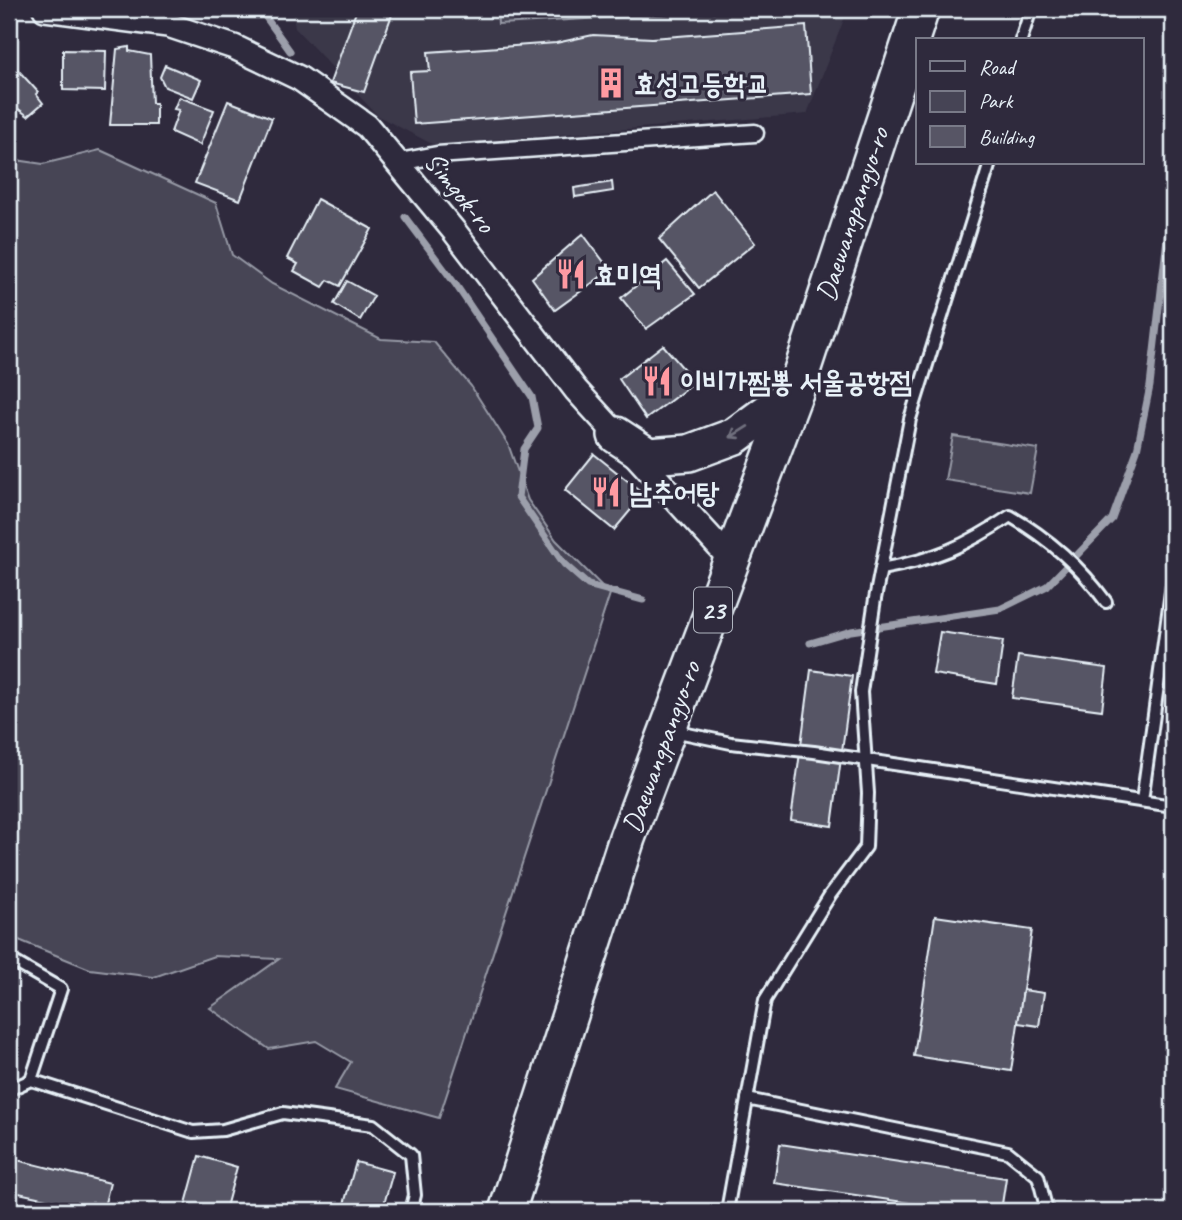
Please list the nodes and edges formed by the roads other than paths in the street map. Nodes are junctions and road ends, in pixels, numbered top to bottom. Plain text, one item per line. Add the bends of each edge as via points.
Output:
1 (46, 9) edge
2 (920, 9) edge
3 (1031, 9) edge
4 (168, 17) edge
5 (1022, 38) edge
6 (755, 134) dead end
7 (399, 162) junction
8 (990, 164) edge
9 (795, 392) junction
10 (616, 435) junction
11 (732, 561) junction
12 (881, 569) junction
13 (1173, 577) edge
14 (1107, 601) dead end
15 (667, 729) junction
16 (864, 759) junction
17 (1142, 801) junction
18 (1173, 806) edge
19 (9, 959) edge
20 (31, 1080) junction
21 (9, 1086) edge
22 (747, 1099) junction
23 (411, 1211) edge
24 (507, 1211) edge
25 (727, 1211) edge
26 (1047, 1211) edge

1 - 4 street, Simgok-ro
2 - 9 main road, Daewangpangyo-ro / 23
3 - 5 lane
4 - 7 street, Simgok-ro via 299,78 367,126
6 - 7 street via 437,155
7 - 10 street, Simgok-ro
8 - 12 lane via 910,419
9 -> 10 main road via 735,436 689,453 648,456
9 - 11 main road, Daewangpangyo-ro / 23
10 - 11 street, Simgok-ro
11 - 15 main road, Daewangpangyo-ro / 23
12 - 14 lane via 923,562 973,542 1010,516 1044,536
12 - 16 lane via 861,692
13 - 17 lane
15 - 16 lane via 731,743
15 - 24 main road, Daewangpangyo-ro / 23 via 626,838
16 - 17 lane
16 - 22 lane via 866,847 830,895 765,1000
17 - 18 lane
19 - 20 lane via 61,989
20 - 21 lane
20 - 23 lane via 193,1132 223,1130 283,1113 373,1125 411,1155 415,1195
22 - 25 lane
22 - 26 lane via 1008,1152 1038,1176

